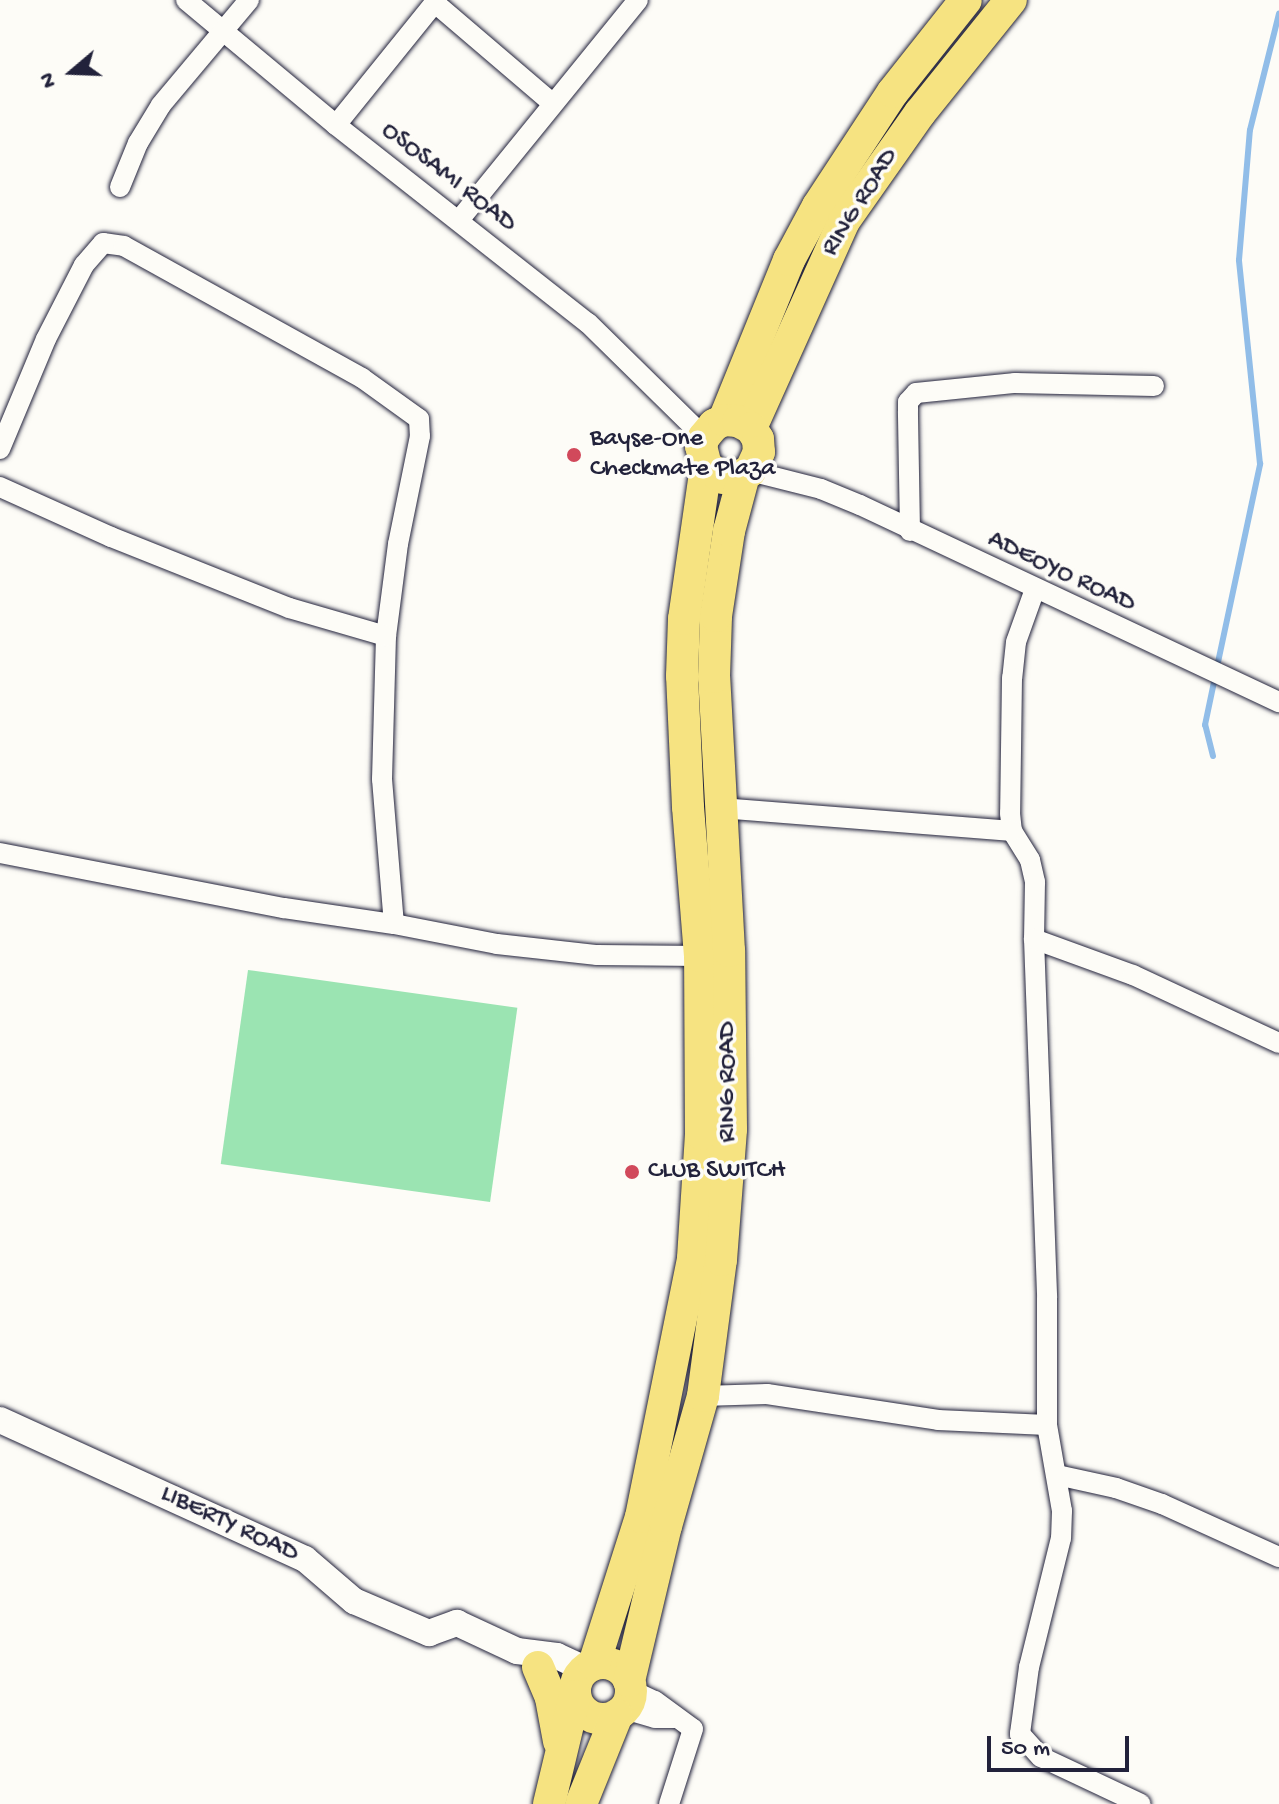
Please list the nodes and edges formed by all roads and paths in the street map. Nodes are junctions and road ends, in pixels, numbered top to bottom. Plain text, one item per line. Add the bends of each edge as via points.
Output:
1 (186, 0) edge
2 (249, 0) edge
3 (638, 0) edge
4 (966, 0) edge
5 (1011, 0) edge
6 (436, 1) edge
7 (222, 30) junction
8 (552, 103) junction
9 (336, 125) junction
10 (120, 187) dead end
11 (460, 219) junction
12 (1154, 386) dead end
13 (731, 447) junction
14 (0, 449) edge
15 (0, 487) edge
16 (910, 531) junction
17 (1035, 589) junction
18 (386, 636) junction
19 (1279, 702) edge
20 (721, 808) junction
21 (1012, 831) junction
22 (0, 853) edge
23 (394, 924) junction
24 (1034, 939) junction
25 (700, 956) junction
26 (1279, 1043) edge
27 (703, 1396) junction
28 (0, 1420) edge
29 (1047, 1425) junction
30 (1057, 1475) junction
31 (1279, 1557) edge
32 (528, 1659) junction
33 (582, 1679) junction
34 (625, 1699) junction
35 (561, 1755) junction
36 (549, 1804) edge
37 (581, 1804) edge
38 (669, 1804) edge
39 (1141, 1804) edge

1 - 7 street, OSOSAMI ROAD
2 - 7 street
3 - 8 street
4 - 13 main road, RING ROAD via 893,92 789,260
5 - 13 main road, RING ROAD via 920,113 844,221
6 - 8 street
6 - 9 street
7 - 9 street, OSOSAMI ROAD
7 - 10 street via 161,105
8 - 11 street
9 - 11 street, OSOSAMI ROAD
11 - 13 street, OSOSAMI ROAD via 588,323 671,403 698,414
12 - 16 street via 1015,383 916,393 908,402
13 - 16 street, ADEOYO ROAD
13 - 20 main road, RING ROAD via 729,531 716,616 714,677
13 - 25 main road, RING ROAD via 684,619 688,807
14 - 18 street via 84,265 103,243 124,246 362,378 419,419
15 - 18 street via 289,608
16 - 17 street, ADEOYO ROAD
17 - 19 street, ADEOYO ROAD
17 - 21 street via 1016,642 1012,678
18 - 23 street via 382,779
20 - 21 street
20 - 27 main road, RING ROAD via 731,1129
21 - 24 street via 1030,860 1035,882
22 - 23 street
23 - 25 street via 497,944 597,955
24 - 26 street via 1133,975
24 - 29 street
25 - 33 main road, RING ROAD via 701,1134 693,1258 641,1517
27 - 29 street via 767,1394 938,1420
27 - 34 main road, RING ROAD
28 - 32 street, LIBERTY ROAD via 305,1559 354,1601 429,1633 457,1623
29 - 30 street
30 - 31 street via 1162,1504
30 - 39 street via 1061,1538 1029,1667 1020,1734 1041,1757
32 - 33 street, LIBERTY ROAD
32 - 35 main road via 551,1698
33 - 34 main road via 614,1665
33 - 34 main road via 581,1708 591,1716 604,1719
33 - 35 main road, RING ROAD
34 - 37 main road, RING ROAD
34 - 38 street via 655,1718 676,1718 693,1729
35 - 36 main road, RING ROAD

